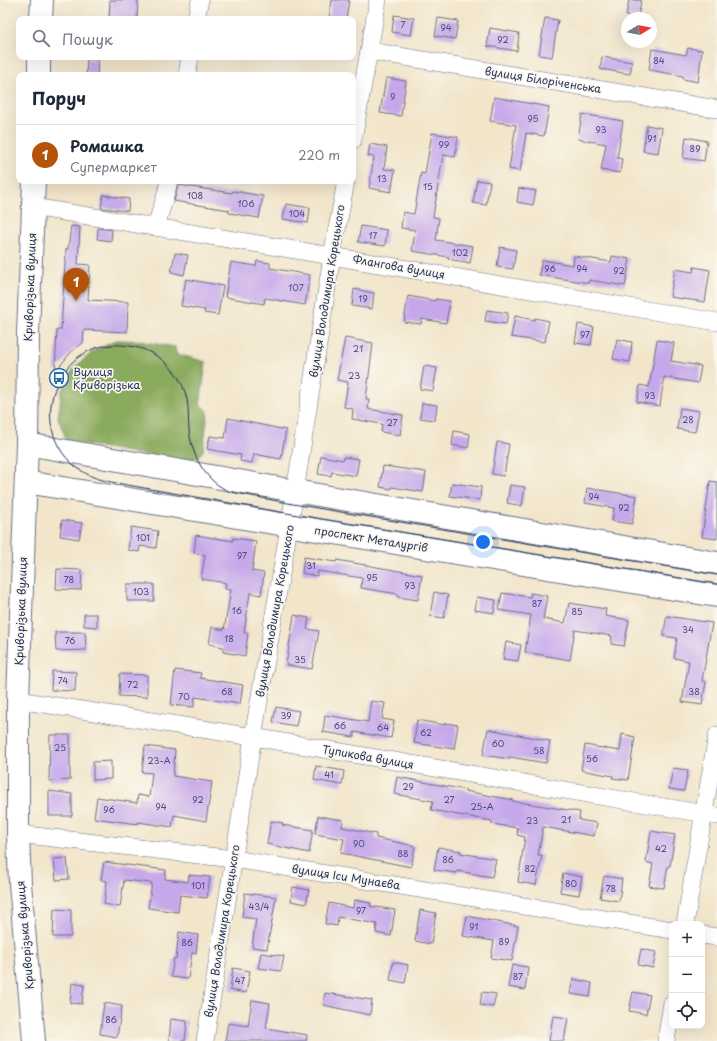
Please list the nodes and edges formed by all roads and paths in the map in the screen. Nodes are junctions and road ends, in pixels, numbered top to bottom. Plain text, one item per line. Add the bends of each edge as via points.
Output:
1 (42, 0) edge
2 (200, 0) edge
3 (378, 0) edge
4 (41, 16) edge
5 (197, 16) edge
6 (369, 51) junction
7 (40, 60) edge
8 (190, 60) edge
9 (39, 72) edge
10 (188, 72) edge
11 (717, 109) edge
12 (356, 123) edge
13 (34, 184) edge
14 (169, 184) edge
15 (345, 184) edge
16 (33, 207) junction
17 (156, 227) junction
18 (332, 256) junction
19 (717, 322) edge
20 (27, 444) junction
21 (26, 482) junction
22 (295, 492) junction
23 (290, 526) junction
24 (717, 563) edge
25 (717, 596) edge
26 (18, 700) junction
27 (717, 735) edge
28 (253, 737) junction
29 (710, 815) edge
30 (18, 834) junction
31 (234, 859) junction
32 (686, 921) edge
33 (669, 930) edge
34 (705, 935) edge
35 (717, 937) edge
36 (669, 1022) edge
37 (34, 1041) edge
38 (205, 1041) edge
39 (666, 1041) edge

1 - 4 main road
2 - 5 street
3 - 6 street
6 - 11 street, вулиця Білоріченська
6 - 12 street
7 - 9 main road
8 - 10 street
13 - 16 main road, Криворізька вулиця
14 - 17 street
15 - 18 street, вулиця Володимира Корецького
16 - 17 street, Флангова вулиця
16 - 20 main road, Криворізька вулиця
17 - 18 street, Флангова вулиця
18 - 19 street, Флангова вулиця
18 - 22 street, вулиця Володимира Корецького
20 - 21 main road, Криворізька вулиця
20 - 22 main road
21 - 23 main road, проспект Металургів
21 - 26 main road, Криворізька вулиця
22 - 23 street, вулиця Володимира Корецького
22 - 24 main road
23 - 25 main road, проспект Металургів
23 - 28 street, вулиця Володимира Корецького
26 - 28 street, Тупикова вулиця
26 - 30 main road, Криворізька вулиця
27 - 29 street
28 - 29 street, Тупикова вулиця
28 - 31 street, вулиця Володимира Корецького
29 - 32 street
30 - 31 street, вулиця Іси Мунаєва
30 - 37 main road, Криворізька вулиця
31 - 33 street, вулиця Іси Мунаєва
31 - 38 street, вулиця Володимира Корецького
34 - 35 street
36 - 39 street

